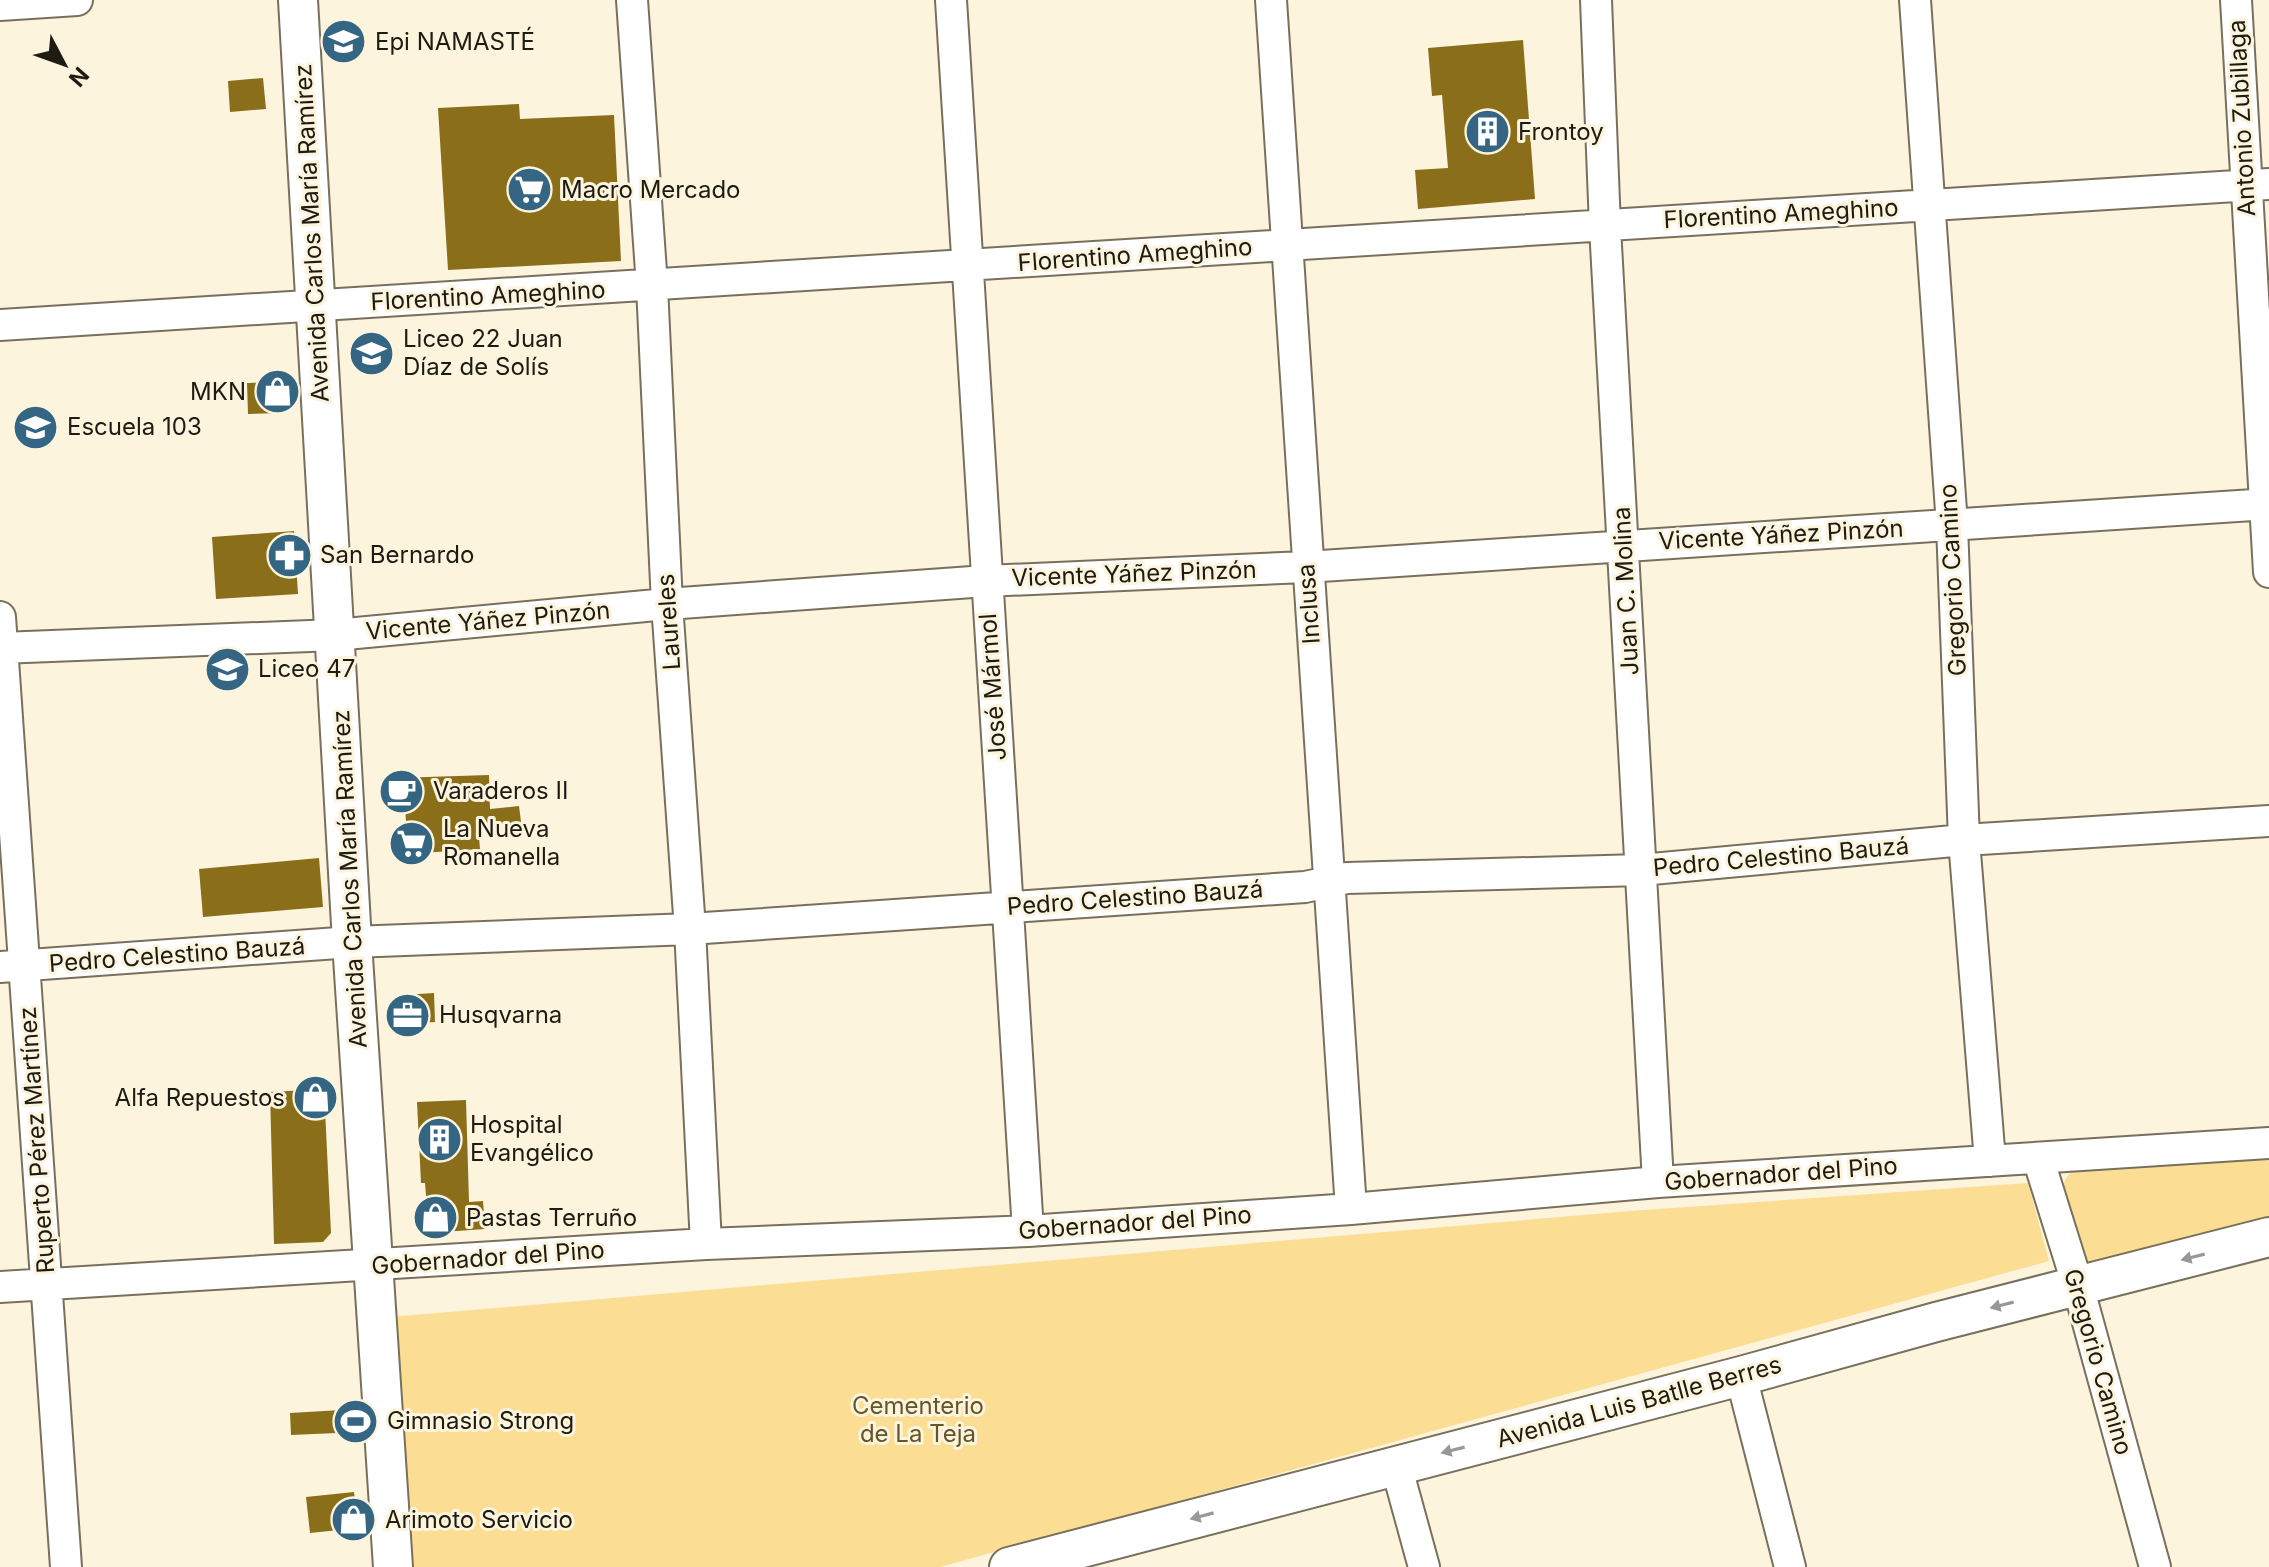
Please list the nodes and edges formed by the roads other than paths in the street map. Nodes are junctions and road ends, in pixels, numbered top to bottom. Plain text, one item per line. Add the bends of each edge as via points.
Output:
1 (77, 0) edge
2 (298, 0) edge
3 (632, 0) edge
4 (951, 0) edge
5 (1271, 0) edge
6 (1596, 0) edge
7 (1915, 0) edge
8 (2236, 0) edge
9 (0, 5) edge
10 (2257, 185) edge
11 (1929, 206) junction
12 (1605, 227) junction
13 (1286, 245) junction
14 (969, 266) junction
15 (652, 286) junction
16 (317, 305) junction
17 (0, 325) edge
18 (2267, 504) edge
19 (1952, 525) junction
20 (1623, 545) junction
21 (1306, 567) junction
22 (2269, 572) edge
23 (986, 581) junction
24 (667, 604) junction
25 (0, 617) edge
26 (335, 635) junction
27 (1, 648) edge
28 (2269, 821) edge
29 (1964, 840) junction
30 (1641, 870) junction
31 (1329, 882) junction
32 (1008, 905) junction
33 (690, 929) junction
34 (352, 942) junction
35 (13, 966) edge
36 (2269, 1143) edge
37 (2038, 1158) junction
38 (1990, 1161) junction
39 (1658, 1182) junction
40 (1351, 1209) junction
41 (1028, 1231) junction
42 (2269, 1237) edge
43 (706, 1244) junction
44 (373, 1265) junction
45 (47, 1284) junction
46 (2078, 1286) junction
47 (0, 1287) edge
48 (1741, 1376) junction
49 (1396, 1465) junction
50 (1012, 1566) edge
51 (66, 1567) edge
52 (393, 1567) edge
53 (1424, 1567) edge
54 (1790, 1567) edge
55 (2155, 1567) edge

1 - 9 street
2 - 16 main road, Avenida Carlos María Ramírez
3 - 15 street, Laureles
4 - 14 street, José Mármol
5 - 13 street, Inclusa
6 - 12 street, Juan C. Molina
7 - 11 street, Gregorio Camino
8 - 10 street, Antonio Zubillaga
10 - 11 street, Florentino Ameghino
10 - 18 street, Antonio Zubillaga
11 - 12 street, Florentino Ameghino
11 - 19 street, Gregorio Camino
12 - 13 street, Florentino Ameghino
12 - 20 street, Juan C. Molina
13 - 14 street, Florentino Ameghino
13 - 21 street, Inclusa
14 - 15 street, Florentino Ameghino
14 - 23 street, José Mármol
15 - 16 street, Florentino Ameghino
15 - 24 street, Laureles
16 - 17 street, Florentino Ameghino
16 - 26 main road, Avenida Carlos María Ramírez
18 - 19 street, Vicente Yáñez Pinzón
18 - 22 street, Antonio Zubillaga
19 - 20 street, Vicente Yáñez Pinzón
19 - 29 street, Gregorio Camino
20 - 21 street, Vicente Yáñez Pinzón
20 - 30 street, Juan C. Molina
21 - 23 street, Vicente Yáñez Pinzón
21 - 31 street, Inclusa
23 - 24 street, Vicente Yáñez Pinzón
23 - 32 street, José Mármol
24 - 26 street, Vicente Yáñez Pinzón
24 - 33 street, Laureles
25 - 27 street, Ruperto Pérez Martínez
26 - 27 street, Vicente Yáñez Pinzón
26 - 34 main road, Avenida Carlos María Ramírez
27 - 35 street, Ruperto Pérez Martínez
28 - 29 street, Pedro Celestino Bauzá
29 - 30 street, Pedro Celestino Bauzá
29 - 38 street, Gregorio Camino
30 - 31 street, Pedro Celestino Bauzá
30 - 39 street, Juan C. Molina
31 - 32 street, Pedro Celestino Bauzá
31 - 40 street, Inclusa
32 - 33 street, Pedro Celestino Bauzá
32 - 41 street, José Mármol
33 - 34 street, Pedro Celestino Bauzá
33 - 43 street, Laureles
34 - 35 street, Pedro Celestino Bauzá
34 - 44 main road, Avenida Carlos María Ramírez
35 - 45 street, Ruperto Pérez Martínez
36 - 37 street, Gobernador del Pino
37 - 38 street, Gobernador del Pino
37 - 46 street, Gregorio Camino
38 - 39 street, Gobernador del Pino
39 - 40 street, Gobernador del Pino
40 - 41 street, Gobernador del Pino
41 - 43 street, Gobernador del Pino
42 -> 46 main road, Avenida Luis Batlle Berres
43 - 44 street, Gobernador del Pino
44 - 45 street, Gobernador del Pino
44 - 52 main road, Avenida Carlos María Ramírez
45 - 47 street, Gobernador del Pino
45 - 51 street, Ruperto Pérez Martínez
46 -> 48 main road, Avenida Luis Batlle Berres
46 - 55 street, Gregorio Camino
48 -> 49 main road, Avenida Luis Batlle Berres
48 - 54 street
49 -> 50 main road, Avenida Luis Batlle Berres
49 - 53 street

